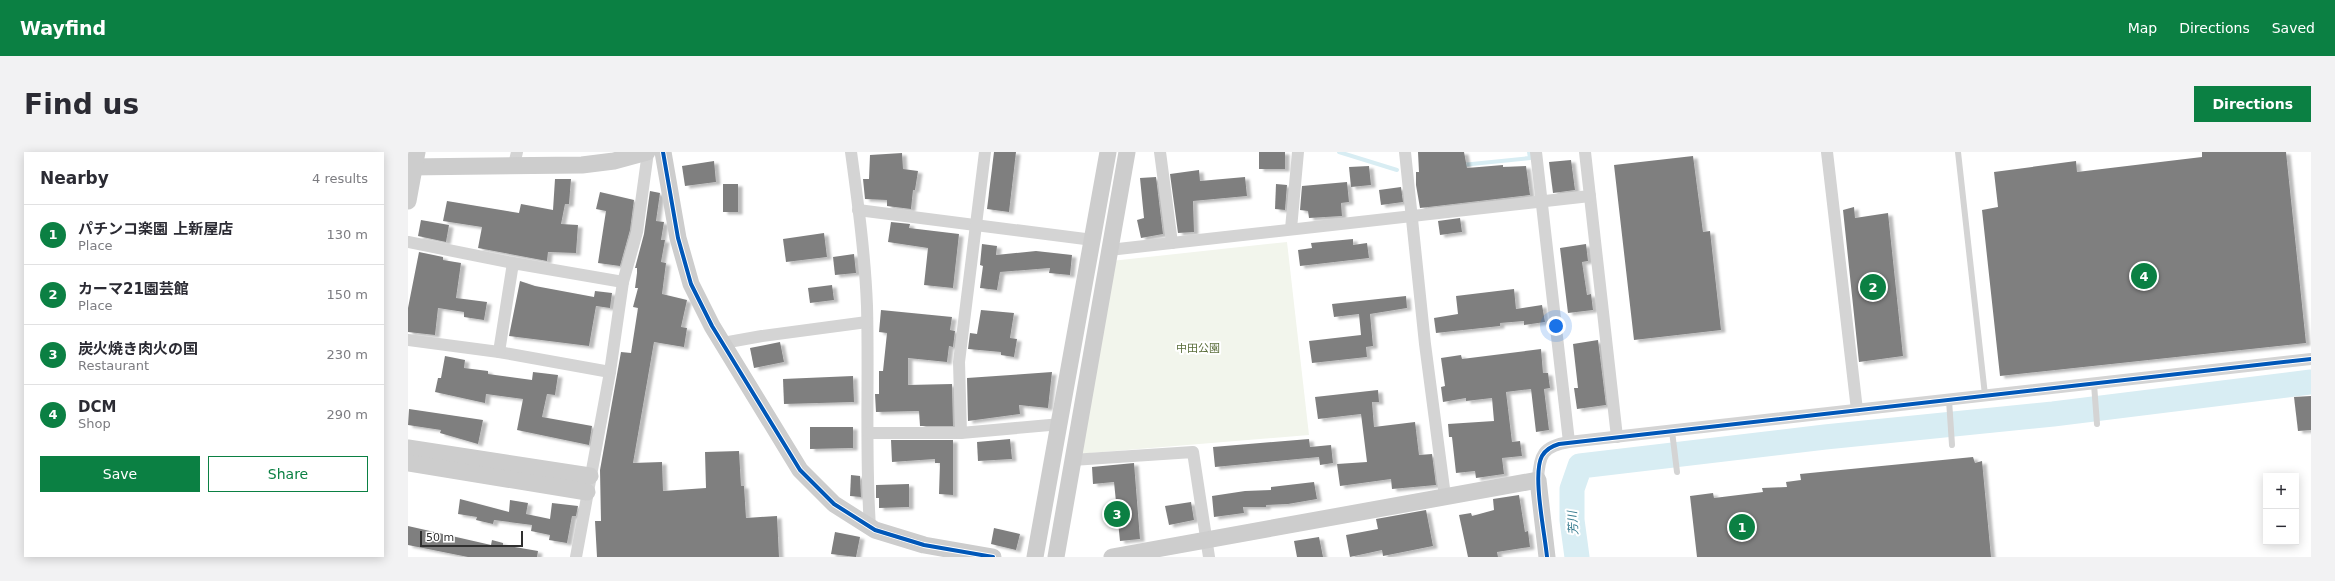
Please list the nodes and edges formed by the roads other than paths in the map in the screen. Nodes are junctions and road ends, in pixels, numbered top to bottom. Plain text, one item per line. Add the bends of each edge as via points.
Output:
1 (648, 152) edge
2 (663, 152) edge
3 (851, 152) edge
4 (986, 152) edge
5 (1108, 152) edge
6 (1127, 152) edge
7 (1160, 152) edge
8 (1298, 152) edge
9 (1405, 152) edge
10 (1536, 152) edge
11 (1585, 152) edge
12 (1827, 152) edge
13 (1958, 152) edge
14 (516, 159) edge
15 (413, 162) edge
16 (1590, 196) junction
17 (408, 201) edge
18 (1541, 201) junction
19 (858, 210) junction
20 (1412, 216) junction
21 (976, 225) junction
22 (1291, 230) junction
23 (1092, 240) junction
24 (408, 242) edge
25 (1172, 243) junction
26 (1109, 250) junction
27 (513, 263) junction
28 (624, 282) junction
29 (866, 322) junction
30 (408, 340) edge
31 (724, 343) junction
32 (499, 352) junction
33 (2311, 359) edge
34 (610, 372) junction
35 (2095, 389) junction
36 (1985, 395) junction
37 (1950, 404) junction
38 (1856, 410) junction
39 (1060, 424) junction
40 (2097, 424) dead end
41 (869, 433) junction
42 (961, 433) junction
43 (1673, 435) junction
44 (1617, 437) junction
45 (1569, 442) junction
46 (1952, 445) dead end
47 (408, 448) edge
48 (1072, 460) junction
49 (408, 463) edge
50 (1677, 472) dead end
51 (1538, 480) junction
52 (588, 484) junction
53 (1445, 496) junction
54 (870, 527) junction
55 (1206, 540) junction
56 (945, 554) edge
57 (576, 557) edge
58 (992, 557) edge
59 (1035, 557) edge
60 (1056, 557) edge
61 (1112, 557) edge
62 (1209, 557) edge
63 (1547, 557) edge

1 - 14 street via 603,163
1 - 28 street via 636,232
2 - 31 street via 678,238 688,274 712,326
3 - 19 street
4 - 21 street
5 - 23 street
6 - 26 street
7 - 25 street
8 - 22 street
9 - 20 street
10 - 18 street
11 - 16 street
12 - 38 street
13 - 36 lane
14 - 15 street
15 - 17 street
16 - 18 street
16 - 44 street
18 - 20 street
18 - 45 street
19 - 21 street
19 - 29 street
20 - 22 street
20 - 53 street via 1425,344
21 - 23 street
21 - 42 street via 959,362
22 - 25 street
23 - 39 street
24 - 27 street
25 - 26 street
26 - 48 street
27 - 28 street
27 - 32 street
28 - 34 street
29 - 31 street
29 - 41 street
30 - 32 street
31 - 54 street via 800,470 834,504
32 - 34 street
33 - 35 street
34 - 52 street
35 - 36 street
35 - 40 lane
36 - 37 street
37 - 38 street
37 - 46 lane
38 - 43 street
39 - 42 street
39 - 59 street
41 - 42 street
41 - 54 street via 866,473
43 - 44 street
43 - 50 lane
44 - 45 street
45 - 51 street via 1546,451 1539,465
47 - 52 street
48 - 55 street via 1193,452
48 - 60 street
49 - 52 street
51 - 53 street
51 - 63 street
52 - 57 street
53 - 55 street
54 - 56 street
55 - 61 street
55 - 62 street
56 - 58 street

